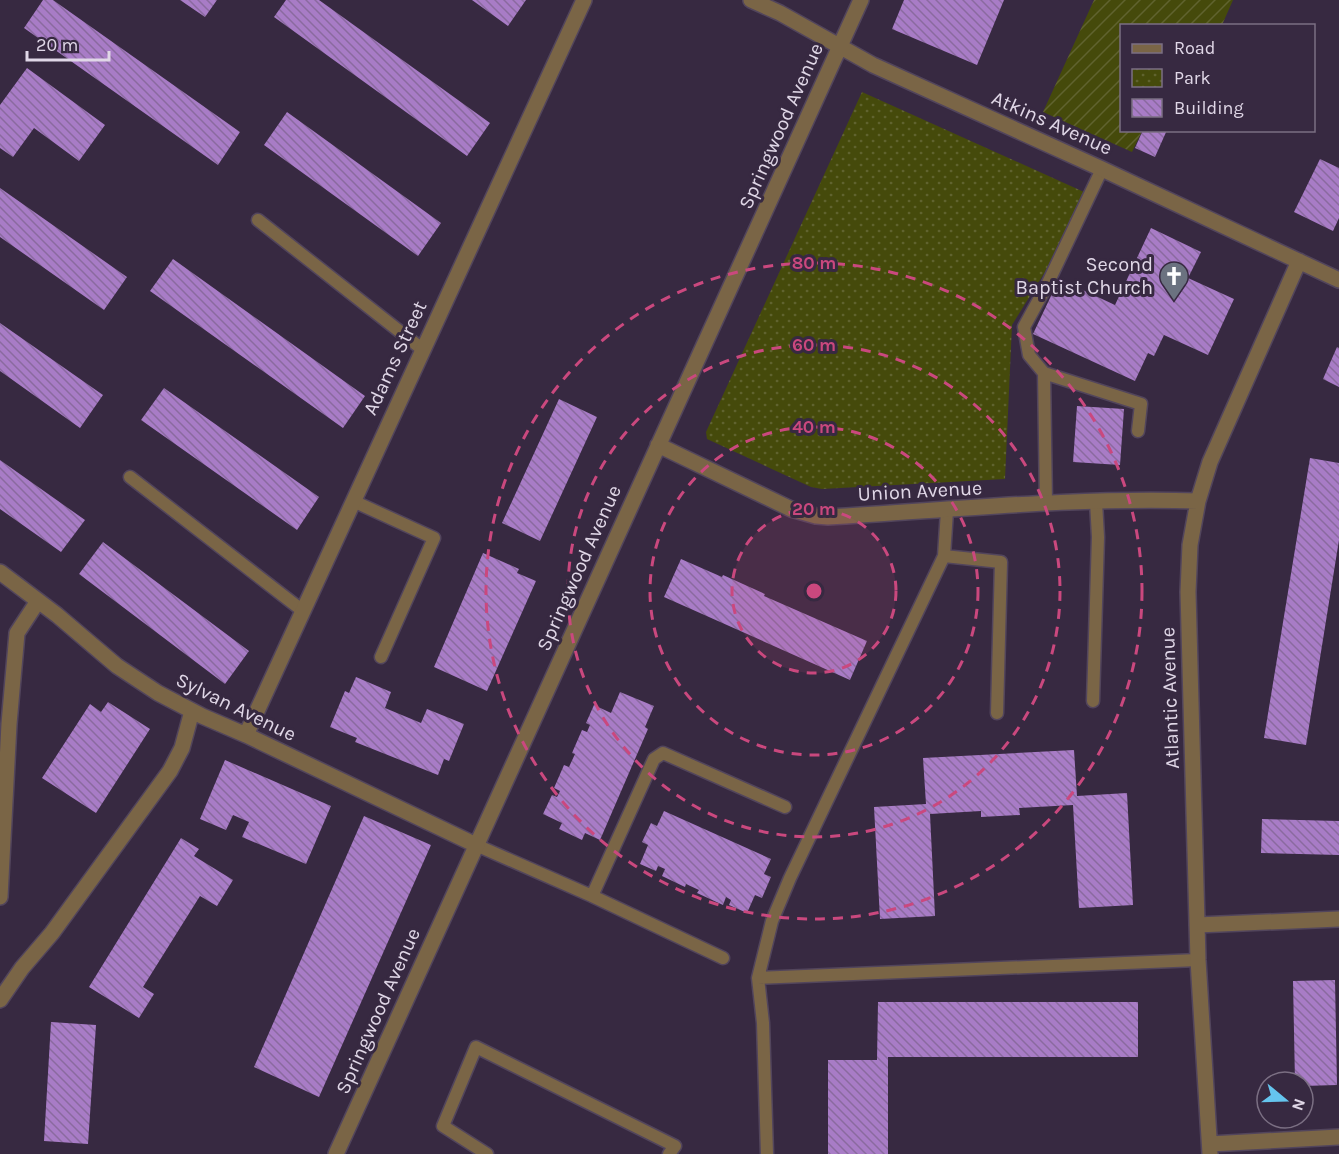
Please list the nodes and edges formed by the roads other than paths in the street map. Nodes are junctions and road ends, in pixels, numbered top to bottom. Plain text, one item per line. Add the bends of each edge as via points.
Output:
1 (584, 0) edge
2 (751, 0) edge
3 (861, 0) edge
4 (840, 46) junction
5 (1102, 169) junction
6 (258, 220) dead end
7 (1299, 261) junction
8 (1339, 280) edge
9 (422, 349) junction
10 (1044, 372) junction
11 (1137, 431) dead end
12 (658, 445) junction
13 (130, 477) dead end
14 (353, 501) junction
15 (1198, 501) junction
16 (1096, 502) junction
17 (1046, 504) junction
18 (947, 510) junction
19 (944, 556) junction
20 (0, 572) edge
21 (38, 601) junction
22 (303, 611) junction
23 (381, 657) dead end
24 (1093, 702) dead end
25 (192, 711) junction
26 (997, 713) dead end
27 (246, 735) junction
28 (785, 807) dead end
29 (476, 845) junction
30 (592, 896) junction
31 (0, 897) edge
32 (1339, 919) edge
33 (1197, 925) junction
34 (723, 958) dead end
35 (1198, 960) junction
36 (758, 978) junction
37 (0, 1000) edge
38 (1339, 1137) edge
39 (1210, 1149) edge
40 (336, 1154) edge
41 (487, 1154) edge
42 (669, 1154) edge
43 (767, 1154) edge

1 - 9 street, Adams Street
2 - 4 street, Atkins Avenue
3 - 4 street, Springwood Avenue
4 - 5 street, Atkins Avenue via 873,65
4 - 12 street, Springwood Avenue
5 - 7 street, Atkins Avenue
5 - 10 lane via 1024,327 1029,355
6 - 9 lane
7 - 8 street, Atkins Avenue
7 - 15 street, Atlantic Avenue via 1210,462
9 - 14 street, Adams Street
10 - 11 lane via 1141,404
10 - 17 lane
12 - 18 street, Union Avenue via 791,509 816,516
12 - 29 street, Springwood Avenue
13 - 22 lane
14 - 22 street, Adams Street
14 - 23 lane via 434,538
15 - 16 street, Union Avenue
15 - 33 street, Atlantic Avenue via 1190,544 1188,592
16 - 17 street, Union Avenue
16 - 24 lane
17 - 18 street, Union Avenue
18 - 19 lane
19 - 26 lane via 1001,562
19 - 36 lane via 790,878 772,921
20 - 21 street, Sylvan Avenue
21 - 25 street, Sylvan Avenue via 117,666
21 - 31 street via 17,633
22 - 27 street, Adams Street
25 - 27 street, Sylvan Avenue
25 - 37 street via 182,748 170,771
27 - 29 street, Sylvan Avenue
28 - 30 lane via 663,753 654,759
29 - 30 lane
29 - 40 street, Springwood Avenue
30 - 34 lane
32 - 33 street
33 - 35 street, Atlantic Avenue
35 - 36 lane
35 - 39 street, Atlantic Avenue
36 - 43 lane
38 - 39 street
41 - 42 lane via 443,1125 476,1047 675,1146

